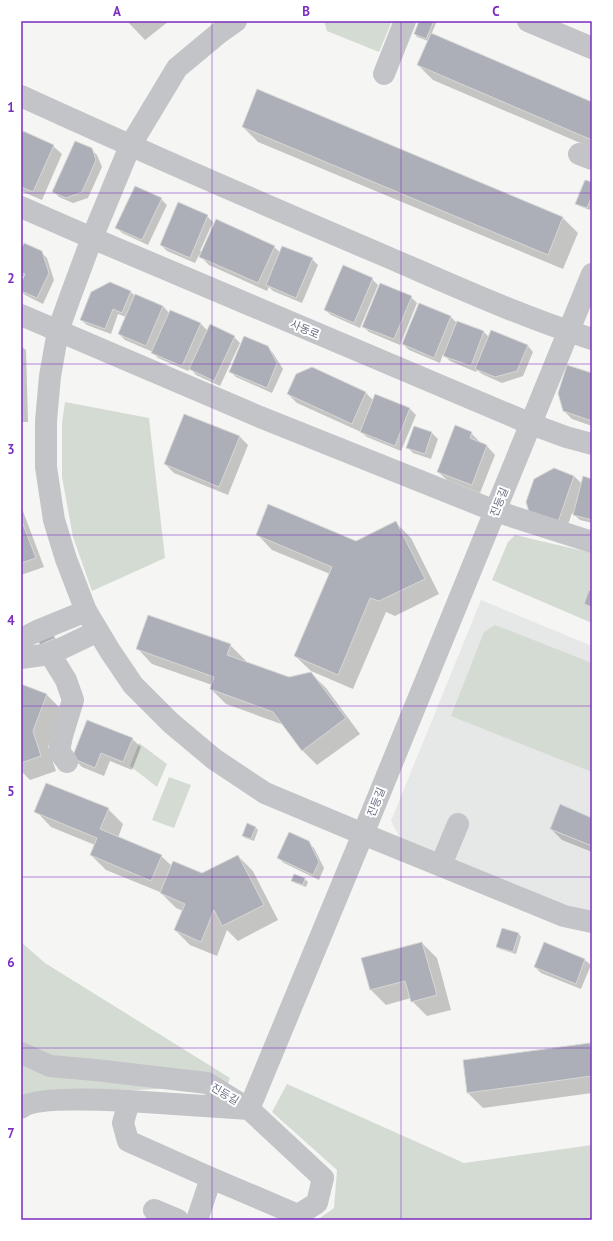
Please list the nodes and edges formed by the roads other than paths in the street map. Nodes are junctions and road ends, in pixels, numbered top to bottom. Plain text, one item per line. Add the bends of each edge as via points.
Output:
1 (236, 21) edge
2 (405, 21) edge
3 (528, 21) edge
4 (592, 48) edge
5 (384, 74) dead end
6 (21, 96) edge
7 (130, 146) junction
8 (21, 207) edge
9 (92, 238) junction
10 (592, 274) edge
11 (21, 315) edge
12 (58, 331) junction
13 (568, 332) junction
14 (592, 339) edge
15 (531, 424) junction
16 (592, 444) edge
17 (495, 511) junction
18 (592, 542) edge
19 (86, 611) junction
20 (98, 631) junction
21 (21, 639) edge
22 (50, 654) junction
23 (21, 658) edge
24 (67, 762) dead end
25 (458, 824) dead end
26 (363, 834) junction
27 (441, 866) junction
28 (592, 922) edge
29 (21, 1053) edge
30 (129, 1101) junction
31 (21, 1108) edge
32 (249, 1109) junction
33 (211, 1178) junction
34 (154, 1210) dead end
35 (178, 1220) edge
36 (197, 1220) edge

1 - 7 street via 177,68
2 - 5 street
3 - 4 street
6 - 7 street
7 - 9 street
7 - 13 street via 473,294
8 - 9 street, 사동로
9 - 12 street
9 - 15 street, 사동로
10 - 13 street, 진등길
11 - 12 street
12 - 17 street via 260,417
12 - 19 street via 46,421 46,467 54,520
13 - 14 street
13 - 15 street, 진등길
15 - 16 street, 사동로
15 - 17 street, 진등길
17 - 18 street
17 - 26 street, 진등길
19 - 20 street
19 - 21 street
20 - 22 street
20 - 26 street via 132,685 171,723 214,759 265,794
22 - 23 street
22 - 24 street via 66,680 73,700 59,751
25 - 27 street
26 - 27 street
26 - 32 street, 진등길
27 - 28 street via 564,916
29 - 32 street, 진등길 via 50,1066 207,1083
30 - 31 street via 47,1100
30 - 32 street
30 - 33 street via 123,1123 128,1141
32 - 33 street via 323,1178 316,1203 298,1215
33 - 36 street
34 - 35 street

